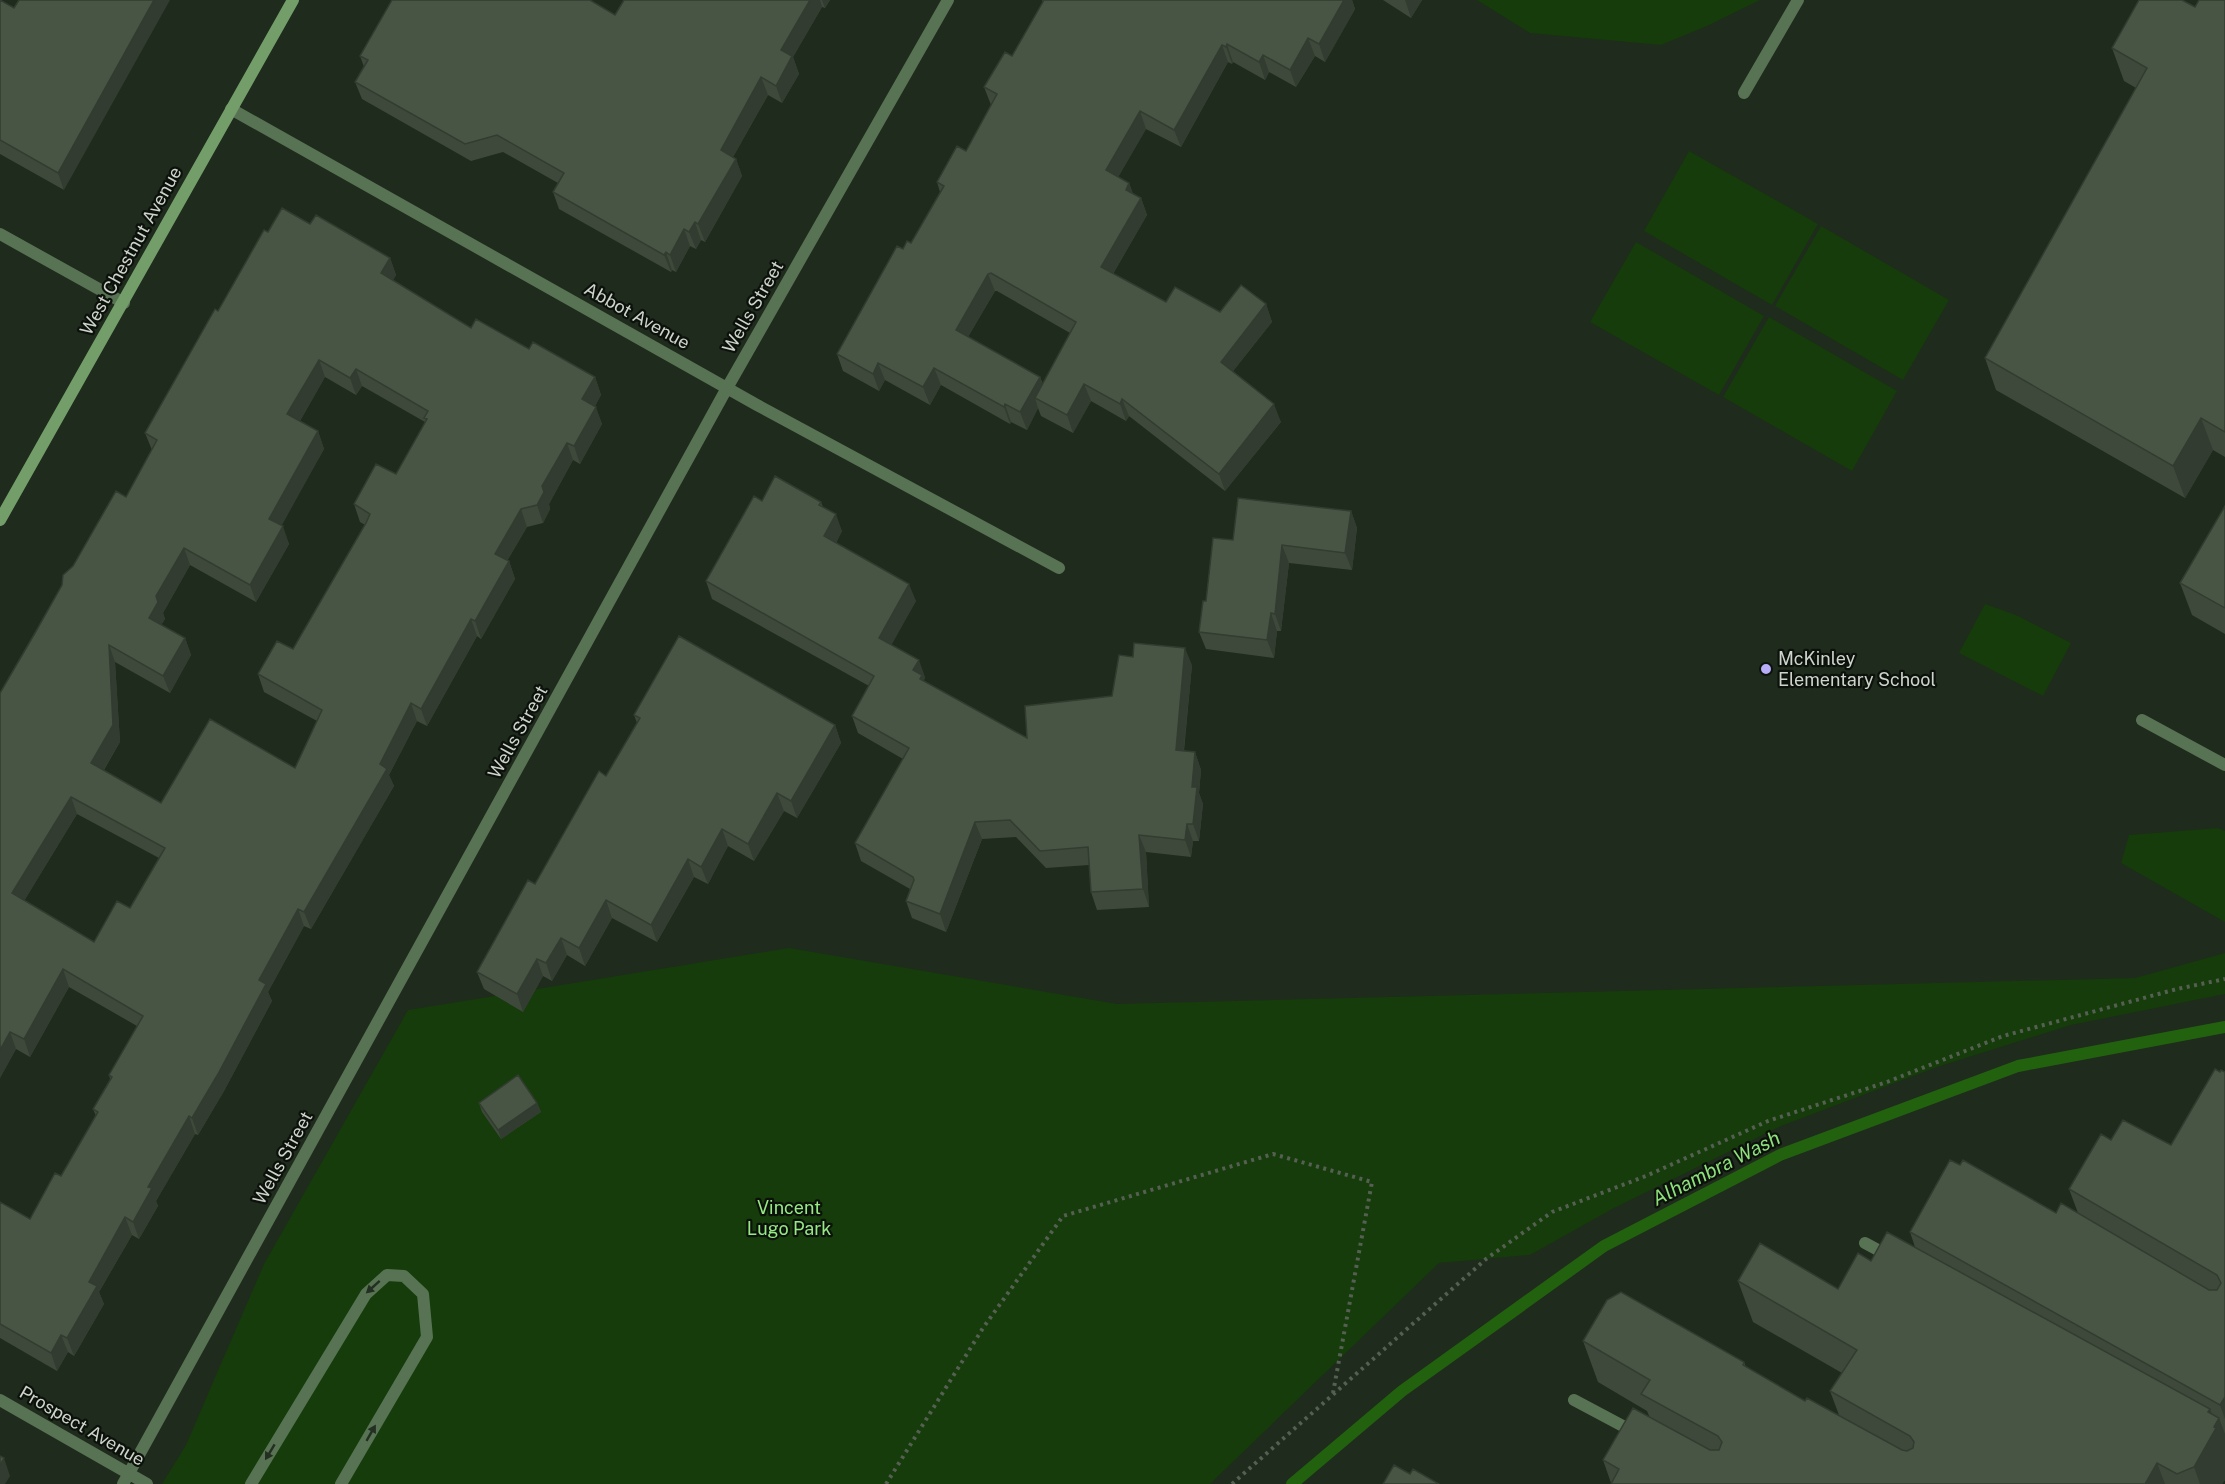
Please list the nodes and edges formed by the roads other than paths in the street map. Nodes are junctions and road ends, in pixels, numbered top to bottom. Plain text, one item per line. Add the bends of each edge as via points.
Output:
1 (293, 0) edge
2 (948, 0) edge
3 (1798, 0) edge
4 (1744, 93) dead end
5 (231, 109) junction
6 (0, 234) edge
7 (124, 303) junction
8 (727, 388) junction
9 (0, 520) edge
10 (1059, 568) dead end
11 (2142, 720) dead end
12 (2225, 765) edge
13 (1865, 1243) dead end
14 (1906, 1265) edge
15 (0, 1400) edge
16 (1574, 1400) dead end
17 (1647, 1439) edge
18 (126, 1479) edge
19 (147, 1484) edge
20 (250, 1484) edge
21 (341, 1484) edge

1 - 5 street, West Chestnut Avenue
2 - 8 street, Wells Street
3 - 4 street
5 - 7 street, West Chestnut Avenue
5 - 8 street, Abbot Avenue
6 - 7 street
7 - 9 street, West Chestnut Avenue
8 - 10 street, Abbot Avenue
8 - 18 street, Wells Street
11 - 12 street
13 - 14 street
15 - 18 street, Prospect Avenue
16 - 17 street
18 - 19 street, Prospect Avenue
21 -> 20 street via 427,1337 423,1294 404,1276 387,1275 366,1294

